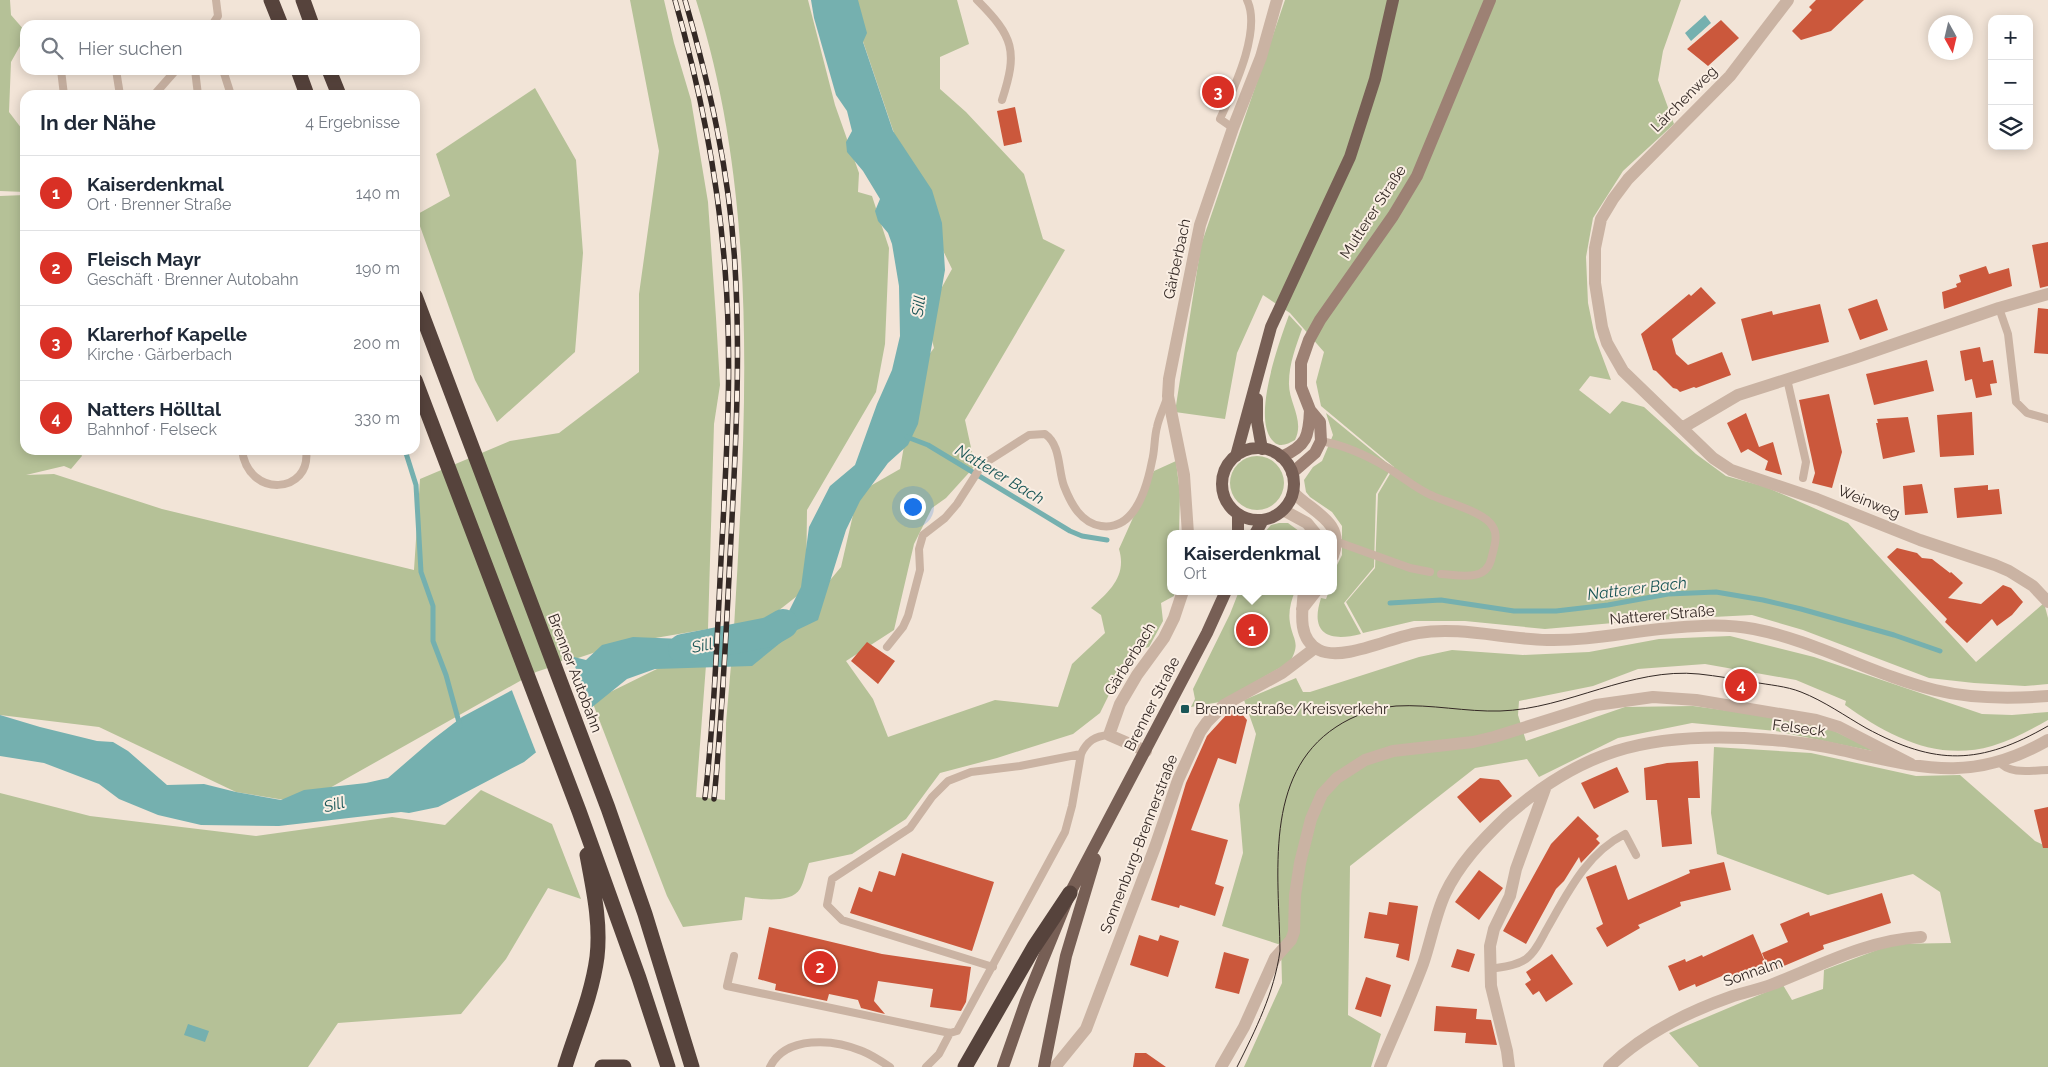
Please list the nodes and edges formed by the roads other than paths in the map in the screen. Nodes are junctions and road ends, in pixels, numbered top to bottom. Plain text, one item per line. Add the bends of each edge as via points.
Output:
1 (216, 0) edge
2 (271, 0) edge
3 (302, 0) edge
4 (977, 0) edge
5 (1247, 0) edge
6 (1277, 0) edge
7 (1394, 0) edge
8 (1490, 0) edge
9 (1788, 0) edge
10 (218, 16) junction
11 (215, 20) edge
12 (218, 20) edge
13 (279, 20) edge
14 (310, 20) edge
15 (62, 75) edge
16 (117, 75) edge
17 (172, 75) edge
18 (196, 75) edge
19 (225, 75) edge
20 (300, 75) edge
21 (331, 75) edge
22 (63, 90) edge
23 (119, 90) edge
24 (158, 90) edge
25 (197, 90) edge
26 (229, 90) edge
27 (306, 90) edge
28 (337, 90) edge
29 (1002, 100) dead end
30 (1233, 128) junction
31 (1602, 219) joint
32 (2048, 294) edge
33 (1999, 308) junction
34 (420, 309) edge
35 (1787, 379) junction
36 (1256, 386) junction
37 (420, 393) edge
38 (1168, 396) junction
39 (1310, 410) junction
40 (2048, 419) edge
41 (1682, 428) junction
42 (1321, 441) junction
43 (1262, 449) junction
44 (242, 455) edge
45 (306, 455) edge
46 (1236, 456) junction
47 (1281, 457) junction
48 (1292, 473) junction
49 (1803, 478) dead end
50 (1293, 492) junction
51 (1283, 510) junction
52 (1238, 514) junction
53 (1263, 520) junction
54 (1188, 530) edge
55 (1238, 530) edge
56 (1257, 530) edge
57 (1313, 530) edge
58 (1331, 530) edge
59 (1337, 542) edge
60 (1430, 572) dead end
61 (1441, 574) dead end
62 (1182, 595) edge
63 (1224, 595) edge
64 (1304, 595) edge
65 (1313, 595) edge
66 (2048, 602) edge
67 (1302, 609) junction
68 (887, 647) dead end
69 (1315, 648) junction
70 (2048, 696) edge
71 (1109, 734) junction
72 (2048, 740) edge
73 (1146, 751) junction
74 (1081, 754) junction
75 (2000, 762) junction
76 (1911, 764) junction
77 (2048, 770) edge
78 (1547, 784) junction
79 (579, 811) junction
80 (1104, 830) junction
81 (1636, 855) dead end
82 (1070, 893) junction
83 (1921, 937) dead end
84 (734, 956) dead end
85 (993, 967) junction
86 (1490, 969) junction
87 (950, 1033) junction
88 (565, 1067) edge
89 (602, 1067) edge
90 (624, 1067) edge
91 (668, 1067) edge
92 (692, 1067) edge
93 (770, 1067) edge
94 (890, 1067) edge
95 (926, 1067) edge
96 (966, 1067) edge
97 (1003, 1067) edge
98 (1044, 1067) edge
99 (1055, 1067) edge
100 (1221, 1067) edge
101 (1380, 1067) edge
102 (1508, 1067) edge
103 (1609, 1067) edge

1 - 10 lane
2 - 13 highway
3 - 14 highway
4 - 29 lane via 1000,24 1007,38 1012,60
5 - 30 lane via 1251,13 1249,37 1235,87 1220,120
6 - 30 street, Gärberbach via 1261,56
7 - 36 main road via 1379,64 1350,158 1271,327
8 - 39 main road, Mutterer Straße via 1417,176 1309,340 1300,374 1301,387
9 - 31 street, Lärchenweg via 1730,76 1628,179
10 - 11 lane
10 - 12 lane
15 - 22 lane
16 - 23 lane
17 - 24 lane
18 - 25 lane
19 - 26 lane
20 - 27 highway
21 - 28 highway
30 - 38 street, Gärberbach via 1200,225
31 - 41 street, Weinweg via 1595,248 1594,283 1607,343 1623,371
32 - 33 street
33 - 35 street
33 - 40 lane via 2008,334 2016,402 2027,413
34 - 92 highway, Brenner Autobahn via 645,914
35 - 41 street via 1726,400
35 - 49 lane via 1806,462
36 - 43 main road
36 - 46 main road
37 - 79 highway
38 - 54 street, Gärberbach via 1184,475
38 - 68 lane via 1157,427 1144,489 1133,513 1124,522 1098,526 1079,514 1063,485 1054,444 1046,434 1029,435 982,465 945,518 923,535 919,550 920,570 908,616
39 - 42 main road, Mutterer Straße via 1320,422
39 - 47 main road, Mutterer Straße via 1309,431 1304,442
41 - 66 street, Weinweg via 1713,458 1731,470 1817,499 1920,540 1995,564 2033,586
42 - 48 main road via 1315,453
42 - 61 lane via 1344,447 1386,467 1422,491 1490,522 1496,538 1488,568 1473,576
43 - 46 main road via 1244,451
43 - 47 main road
44 - 45 lane via 243,463 251,474 262,483 276,485 300,476 305,469
46 - 52 main road via 1223,474 1222,486 1224,497
47 - 48 main road
48 - 50 main road
50 - 51 main road
50 - 58 street via 1328,521
51 - 53 main road
51 - 57 street via 1307,523
52 - 53 main road
52 - 55 main road
53 - 56 main road
59 - 60 lane
62 - 71 street, Gärberbach via 1164,638 1120,704
63 - 73 main road, Brenner Straße
64 - 67 street
65 - 67 street
67 - 69 street via 1304,631
69 - 70 street, Natterer Straße via 1336,653 1432,632 1567,640 1680,627 1738,627 1795,640 1935,690 1984,697
69 - 99 street, Sonnenburg-Brennerstraße via 1282,674 1224,705 1200,732 1178,780 1086,1029
71 - 73 street
71 - 74 lane via 1090,741
72 - 75 street, Felseck
73 - 80 main road, Brenner Straße
74 - 85 lane via 1065,832
74 - 85 lane via 971,772 948,780 910,828 832,879 827,905 842,920
75 - 76 street, Felseck via 1961,769
75 - 77 lane via 2010,769
76 - 78 street, Felseck via 1806,744 1695,737 1658,740 1619,749 1586,762
76 - 100 street via 1839,727 1816,720 1696,700 1653,697 1596,705 1473,742 1393,751 1365,760 1337,778 1319,801 1300,863 1294,932 1275,958 1244,1027
78 - 86 street via 1522,852 1509,901 1492,934
78 - 101 street, Felseck via 1484,837 1454,878 1443,899 1422,966
79 - 88 highway via 598,932 592,980
79 - 91 highway
80 - 82 main road, Brenner Straße
80 - 98 main road, Brenner Straße via 1066,956
81 - 86 lane via 1625,834 1610,843 1573,884 1529,957
82 - 96 highway via 1034,947
82 - 97 main road, Brenner Straße
83 - 103 street, Sonnalm via 1860,948 1689,1014 1647,1035
84 - 87 lane via 727,986
85 - 87 lane via 957,1031
86 - 102 street
87 - 95 lane via 939,1054
89 - 90 highway
93 - 94 lane via 775,1058 786,1050 818,1042 864,1051

